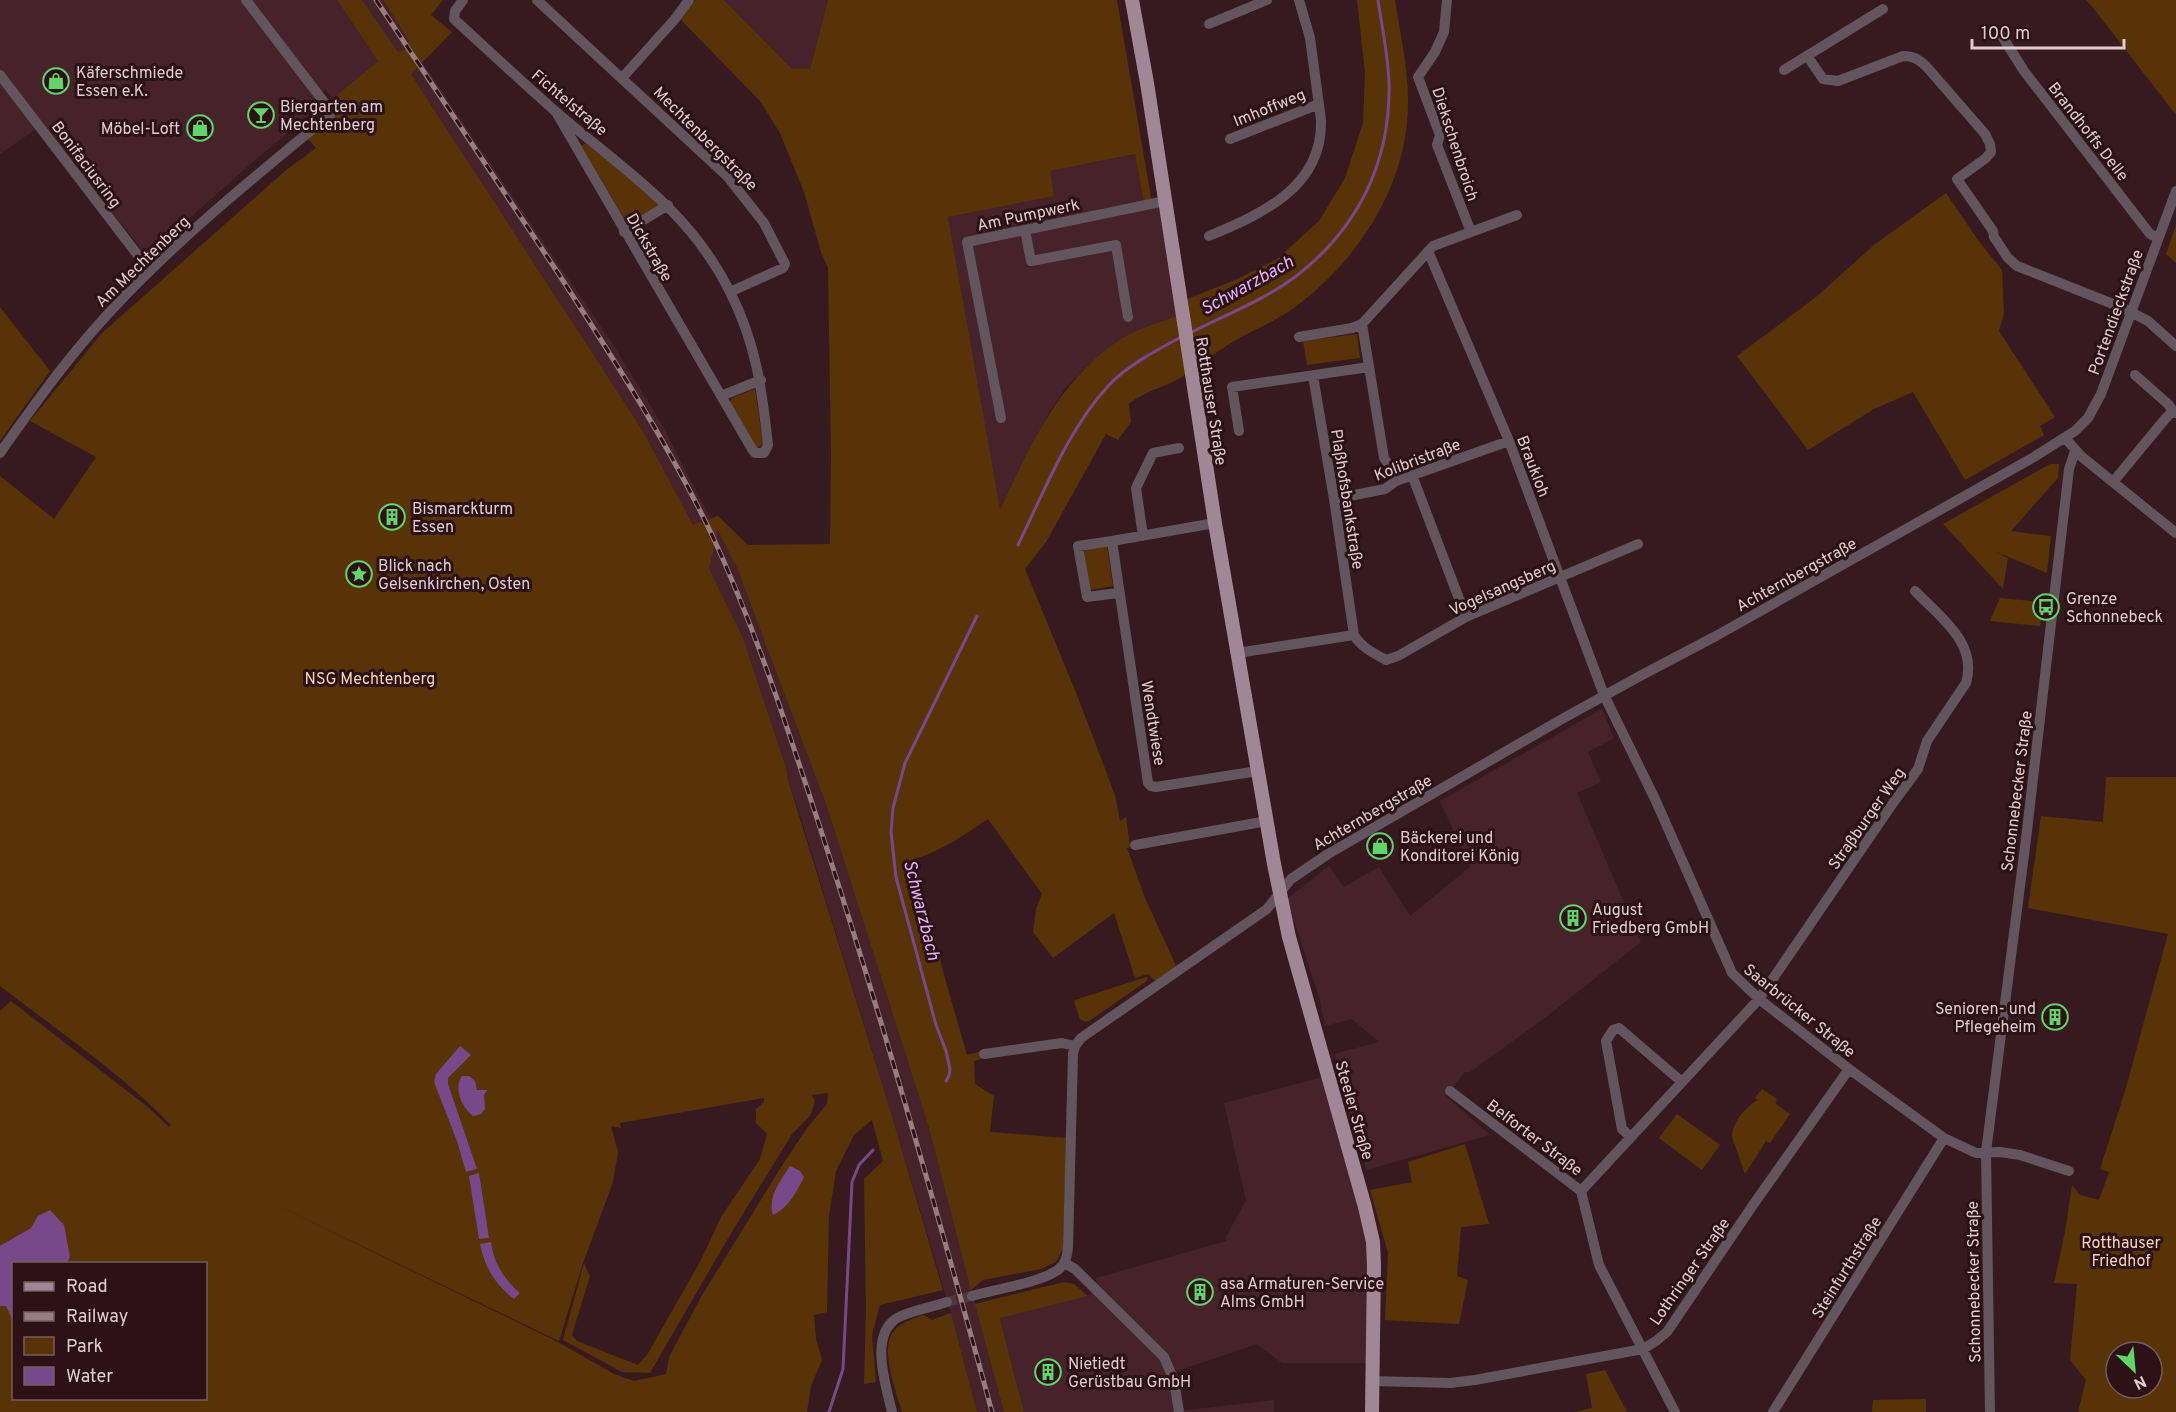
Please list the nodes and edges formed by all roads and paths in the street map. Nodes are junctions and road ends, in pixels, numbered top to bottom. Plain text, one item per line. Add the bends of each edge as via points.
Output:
1 (246, 0) edge
2 (463, 0) edge
3 (537, 0) edge
4 (689, 0) edge
5 (1132, 0) edge
6 (1267, 0) edge
7 (1299, 0) edge
8 (1447, 0) edge
9 (1883, 9) dead end
10 (1209, 24) dead end
11 (2002, 36) dead end
12 (1808, 57) junction
13 (1784, 70) dead end
14 (0, 75) edge
15 (622, 78) junction
16 (1319, 104) junction
17 (556, 112) junction
18 (1230, 139) dead end
19 (2176, 191) edge
20 (1165, 201) junction
21 (668, 205) junction
22 (1516, 215) dead end
23 (1025, 230) junction
24 (624, 232) junction
25 (1470, 232) junction
26 (1209, 236) dead end
27 (2158, 238) junction
28 (1428, 251) junction
29 (150, 271) junction
30 (730, 292) junction
31 (2132, 313) junction
32 (1128, 317) dead end
33 (1362, 324) junction
34 (1299, 337) dead end
35 (2176, 346) edge
36 (1368, 367) junction
37 (2134, 375) dead end
38 (1313, 376) junction
39 (761, 380) junction
40 (721, 396) junction
41 (2175, 412) edge
42 (1001, 418) dead end
43 (1239, 431) dead end
44 (2067, 437) junction
45 (1509, 441) junction
46 (1179, 448) dead end
47 (2075, 451) junction
48 (0, 453) edge
49 (764, 453) joint
50 (1412, 476) junction
51 (2113, 482) junction
52 (1334, 499) junction
53 (1215, 523) junction
54 (2176, 533) edge
55 (1143, 536) junction
56 (1112, 541) junction
57 (1638, 544) dead end
58 (1561, 578) junction
59 (1915, 591) dead end
60 (1118, 593) junction
61 (1466, 617) junction
62 (1354, 635) junction
63 (1237, 653) junction
64 (1604, 695) junction
65 (1258, 771) junction
66 (1267, 822) junction
67 (1135, 844) dead end
68 (1280, 895) junction
69 (1759, 999) junction
70 (1075, 1046) junction
71 (984, 1054) dead end
72 (1849, 1069) junction
73 (1682, 1082) junction
74 (1450, 1091) dead end
75 (1631, 1137) junction
76 (1944, 1138) junction
77 (1986, 1152) junction
78 (2069, 1172) dead end
79 (1581, 1191) junction
80 (1064, 1263) junction
81 (972, 1296) tunnel mouth
82 (947, 1302) tunnel mouth
83 (1643, 1349) junction
84 (1372, 1381) junction
85 (892, 1412) edge
86 (1179, 1412) edge
87 (1372, 1412) edge
88 (1675, 1412) edge
89 (1773, 1412) edge
90 (1990, 1412) edge

1 - 29 street, Am Mechtenberg via 330,115
2 - 17 street, Fichtelstraße via 454,20
3 - 15 street
4 - 15 street
5 - 20 main road, Rotthauser Straße
6 - 10 street
7 - 16 street, Imhoffweg via 1310,38
8 - 25 street, Diekschenbroich via 1444,32 1418,77 1440,135 1437,145
9 - 12 street
11 - 27 street, Brandhoffs Delle via 2038,90
12 - 13 street
12 - 31 street via 1823,79 1830,81 1903,56 1919,59 1986,134 1991,152 1957,179 2008,258 2022,268
14 - 29 street, Bonifaciusring
15 - 30 street, Mechtenbergstraße via 728,176 757,212 780,251 783,268
16 - 18 street, Imhoffweg
16 - 26 street, Imhoffweg via 1318,147 1300,183 1267,207
17 - 21 street, Fichtelstraße
17 - 24 street, Dickstraße
19 - 27 street, Portendieckstraße
20 - 23 street, Am Pumpwerk
20 - 53 main road, Rotthauser Straße
21 - 24 street
21 - 30 street, Fichtelstraße via 703,247
22 - 25 street
23 - 32 street via 1031,261 1116,245
23 - 42 street, Am Pumpwerk via 967,242
24 - 40 street, Dickstraße
25 - 28 street
27 - 31 street, Portendieckstraße
28 - 33 street
28 - 45 street, Braukloh
29 - 48 street, Am Mechtenberg via 90,334
30 - 39 street, Fichtelstraße via 748,334
31 - 35 street via 2148,321
31 - 44 street, Portendieckstraße via 2102,394 2088,418
33 - 34 street
33 - 36 street
36 - 38 street
36 - 50 street via 1384,458 1393,471
37 - 41 street
38 - 43 street via 1232,387
38 - 52 street, Plaßhofsbankstraße
39 - 40 street
39 - 49 street, Fichtelstraße via 768,445
40 - 49 street, Dickstraße via 755,453
41 - 51 street
44 - 47 street
44 - 64 street, Achternbergstraße
45 - 50 street, Kolibristraße
45 - 58 street, Braukloh
46 - 55 street via 1153,453 1136,488
47 - 51 street
47 - 77 street, Schonnebecker Straße via 2069,469
50 - 52 street, Kolibristraße via 1385,489
50 - 61 street
51 - 54 street
52 - 62 street, Plaßhofsbankstraße
53 - 55 street
53 - 63 main road, Rotthauser Straße
55 - 56 street
56 - 60 street, Wendtwiese
56 - 60 street via 1078,546 1087,597
57 - 58 street, Vogelsangsberg
58 - 61 street, Vogelsangsberg
58 - 64 street, Braukloh
59 - 69 street, Straßburger Weg via 1960,637 1969,661 1966,683 1927,741 1918,769
60 - 65 street, Wendtwiese via 1148,783 1156,787
61 - 62 street, Vogelsangsberg via 1411,650 1386,660
62 - 63 street
63 - 65 main road, Rotthauser Straße
64 - 68 street, Achternbergstraße via 1329,854 1291,879
64 - 69 street, Saarbrücker Straße via 1732,974
65 - 66 main road, Steeler Straße
66 - 67 street
66 - 68 main road, Steeler Straße
68 - 70 street, Achternbergstraße via 1267,909 1081,1038
68 - 84 main road, Steeler Straße via 1371,1231
69 - 72 street, Saarbrücker Straße
69 - 73 street, Straßburger Weg
70 - 71 street via 1062,1043
70 - 80 street via 1068,1247
72 - 76 street, Saarbrücker Straße
72 - 83 street, Lothringer Straße via 1667,1332
73 - 75 street, Straßburger Weg
73 - 75 street via 1619,1028 1613,1030 1606,1041 1622,1129
74 - 79 street, Belforter Straße
75 - 79 street, Straßburger Weg
76 - 77 street, Saarbrücker Straße via 1976,1153
76 - 89 street, Steinfurthstraße
77 - 78 street via 2020,1155
77 - 90 street, Schonnebecker Straße
79 - 83 street, Belforter Straße via 1599,1265
80 - 81 street via 1041,1277
80 - 86 street via 1075,1269 1164,1357 1174,1380
82 - 85 street via 899,1317 887,1329 881,1344 882,1366
83 - 84 street, Lothringer Straße via 1450,1383
83 - 88 street, Belforter Straße
84 - 87 main road, Steeler Straße

